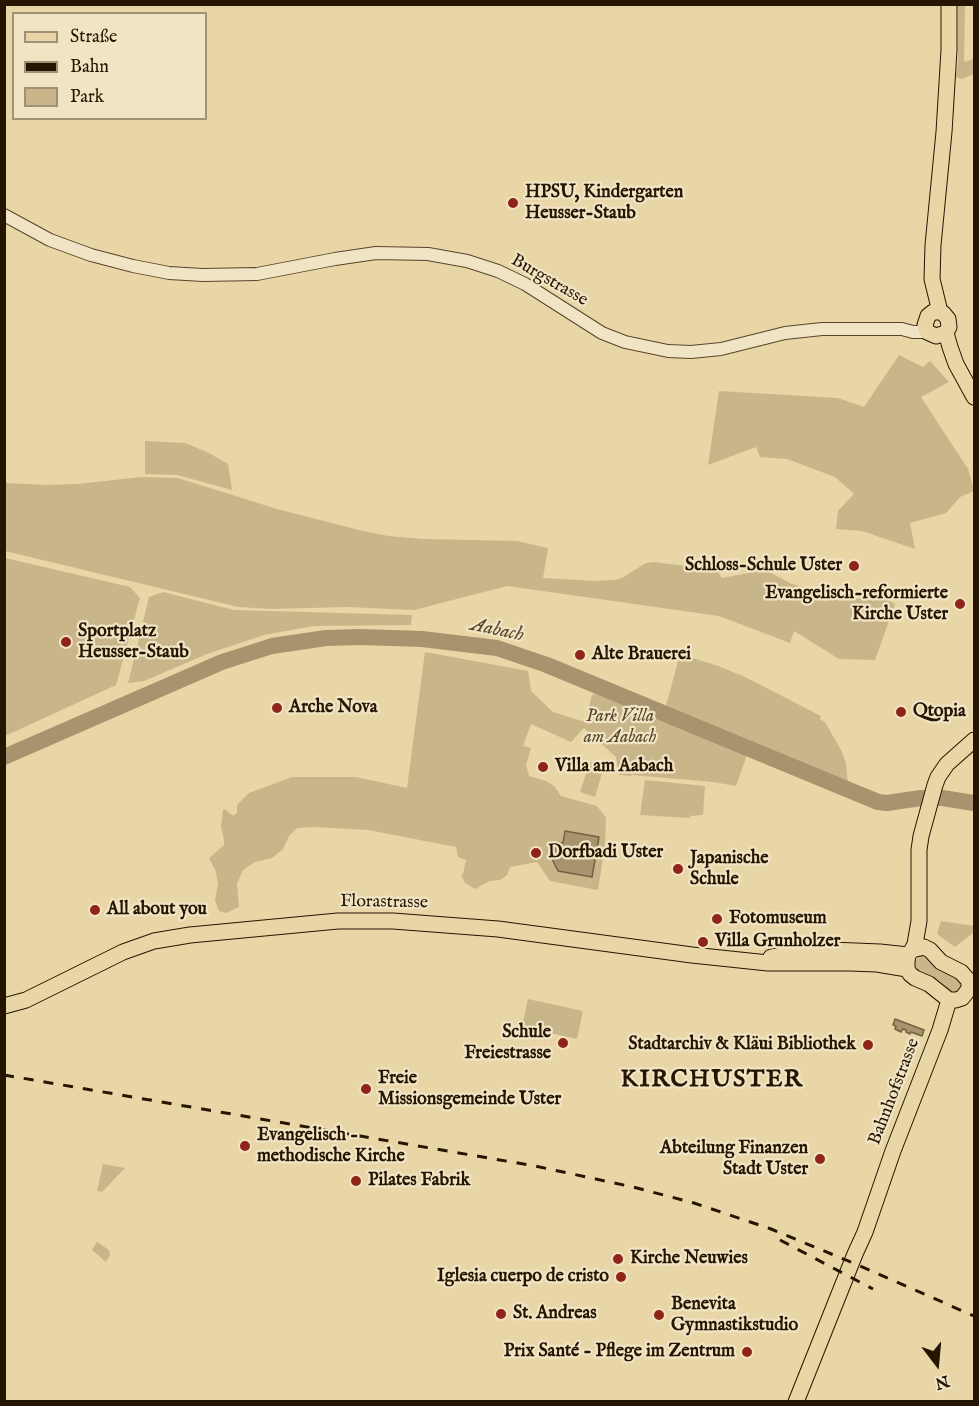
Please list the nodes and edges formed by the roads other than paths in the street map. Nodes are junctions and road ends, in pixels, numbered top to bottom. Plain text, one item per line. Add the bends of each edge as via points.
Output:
1 (949, 4) edge
2 (4, 215) edge
3 (934, 325) junction
4 (975, 397) edge
5 (975, 740) edge
6 (919, 921) junction
7 (930, 950) junction
8 (910, 958) junction
9 (971, 988) edge
10 (949, 1000) junction
11 (4, 1006) edge
12 (796, 1401) edge

1 - 3 main road via 944,132 933,245
2 - 3 street, Burgstrasse via 50,240 91,255 169,273 257,274 376,254 467,261 525,284 602,333 656,350 708,351 785,333 822,329
3 - 4 main road via 944,350
5 - 6 main road via 947,764 935,785 919,850
6 - 7 main road
6 - 8 main road
7 - 8 main road, Florastrasse via 924,947
7 - 9 main road via 941,962 961,972
8 - 10 main road via 910,974
8 - 11 main road, Florastrasse via 839,950 782,954 754,961 498,929 338,921 190,934 154,941 124,951 26,1000
9 - 10 main road via 962,998
10 - 12 main road, Bahnhofstrasse via 869,1222

